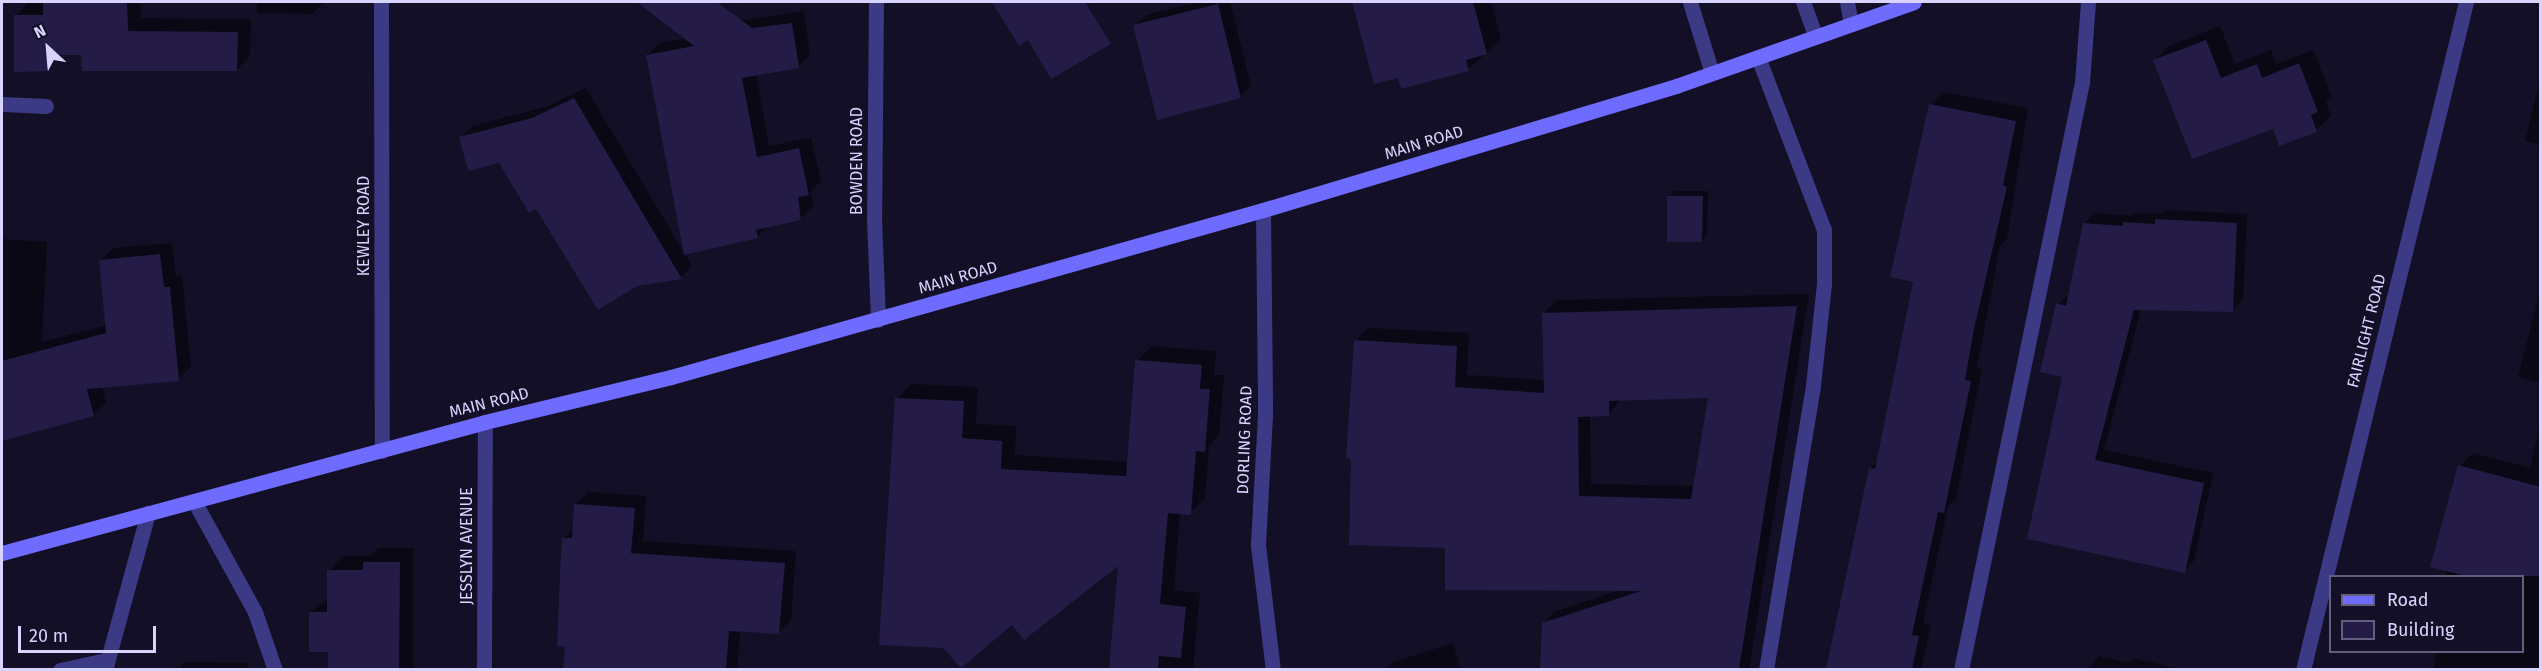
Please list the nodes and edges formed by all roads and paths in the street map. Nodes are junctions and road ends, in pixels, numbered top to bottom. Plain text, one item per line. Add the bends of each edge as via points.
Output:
1 (381, 2) edge
2 (876, 2) edge
3 (1690, 2) edge
4 (1803, 2) edge
5 (1847, 2) edge
6 (1914, 2) edge
7 (2088, 2) edge
8 (2466, 2) edge
9 (1851, 24) junction
10 (1816, 37) junction
11 (1758, 57) junction
12 (1712, 73) junction
13 (2, 104) edge
14 (46, 106) dead end
15 (1263, 210) junction
16 (878, 320) junction
17 (485, 422) junction
18 (382, 451) junction
19 (194, 501) junction
20 (148, 513) junction
21 (2, 553) edge
22 (106, 665) edge
23 (60, 669) edge
24 (275, 669) edge
25 (484, 669) edge
26 (1273, 669) edge
27 (1766, 669) edge
28 (1961, 669) edge
29 (2303, 669) edge

1 - 18 street, KEWLEY ROAD
2 - 16 street, BOWDEN ROAD via 874,219
3 - 12 street
4 - 10 street
5 - 9 street
6 - 9 main road, MAIN ROAD
7 - 28 street via 2082,82
8 - 29 street, FAIRLIGHT ROAD
9 - 10 main road, MAIN ROAD
10 - 11 main road, MAIN ROAD
11 - 12 main road, MAIN ROAD
11 - 27 street via 1824,230 1824,284 1813,386
12 - 15 main road, MAIN ROAD
13 - 14 street
15 - 16 main road, MAIN ROAD
15 - 26 street, DORLING ROAD via 1265,416 1258,545
16 - 17 main road, MAIN ROAD via 671,377
17 - 18 main road, MAIN ROAD
17 - 25 street, JESSLYN AVENUE
18 - 19 main road, MAIN ROAD
19 - 20 main road, MAIN ROAD
19 - 24 street via 255,612
20 - 21 main road, MAIN ROAD
20 - 22 street
22 - 23 street

